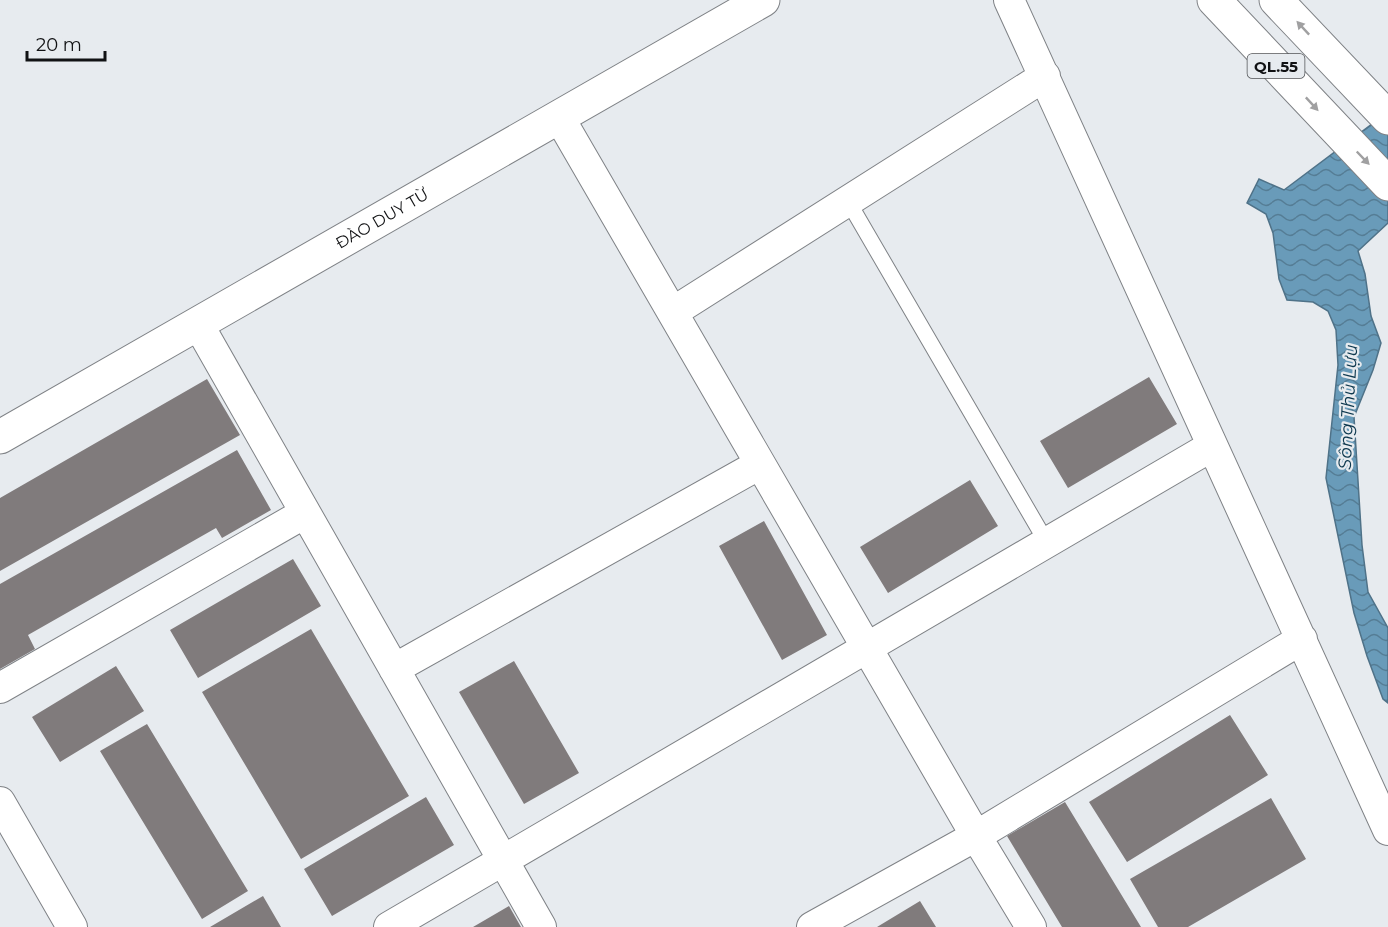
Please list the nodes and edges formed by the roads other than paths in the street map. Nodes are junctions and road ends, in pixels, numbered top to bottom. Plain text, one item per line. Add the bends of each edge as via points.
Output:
1 (763, 0) edge
2 (1009, 0) edge
3 (1214, 0) edge
4 (1276, 0) edge
5 (1045, 76) junction
6 (1380, 109) edge
7 (559, 117) junction
8 (1388, 184) edge
9 (848, 201) junction
10 (673, 312) junction
11 (198, 324) junction
12 (0, 437) edge
13 (1212, 446) junction
14 (760, 464) junction
15 (305, 513) junction
16 (1047, 543) junction
17 (1302, 639) junction
18 (867, 648) junction
19 (394, 669) junction
20 (0, 688) edge
21 (0, 802) edge
22 (1388, 830) edge
23 (976, 836) junction
24 (503, 860) junction
25 (72, 927) edge
26 (389, 927) edge
27 (541, 927) edge
28 (812, 927) edge
29 (1031, 927) edge

1 - 7 main road, ĐÀO DUY TỪ
2 - 5 street
3 -> 8 main road, QL.55
6 -> 4 main road, QL.55
5 - 9 street
5 - 13 street
7 - 10 street
7 - 11 main road, ĐÀO DUY TỪ
9 - 10 street
9 - 16 lane
10 - 14 street
11 - 12 main road, ĐÀO DUY TỪ
11 - 15 street
13 - 16 street
13 - 17 street
14 - 18 street
14 - 19 street
15 - 19 street
15 - 20 street
16 - 18 street
17 - 22 street
17 - 23 street
18 - 23 street
18 - 24 street
19 - 24 street
21 - 25 street
23 - 28 street
23 - 29 street
24 - 26 street
24 - 27 street

